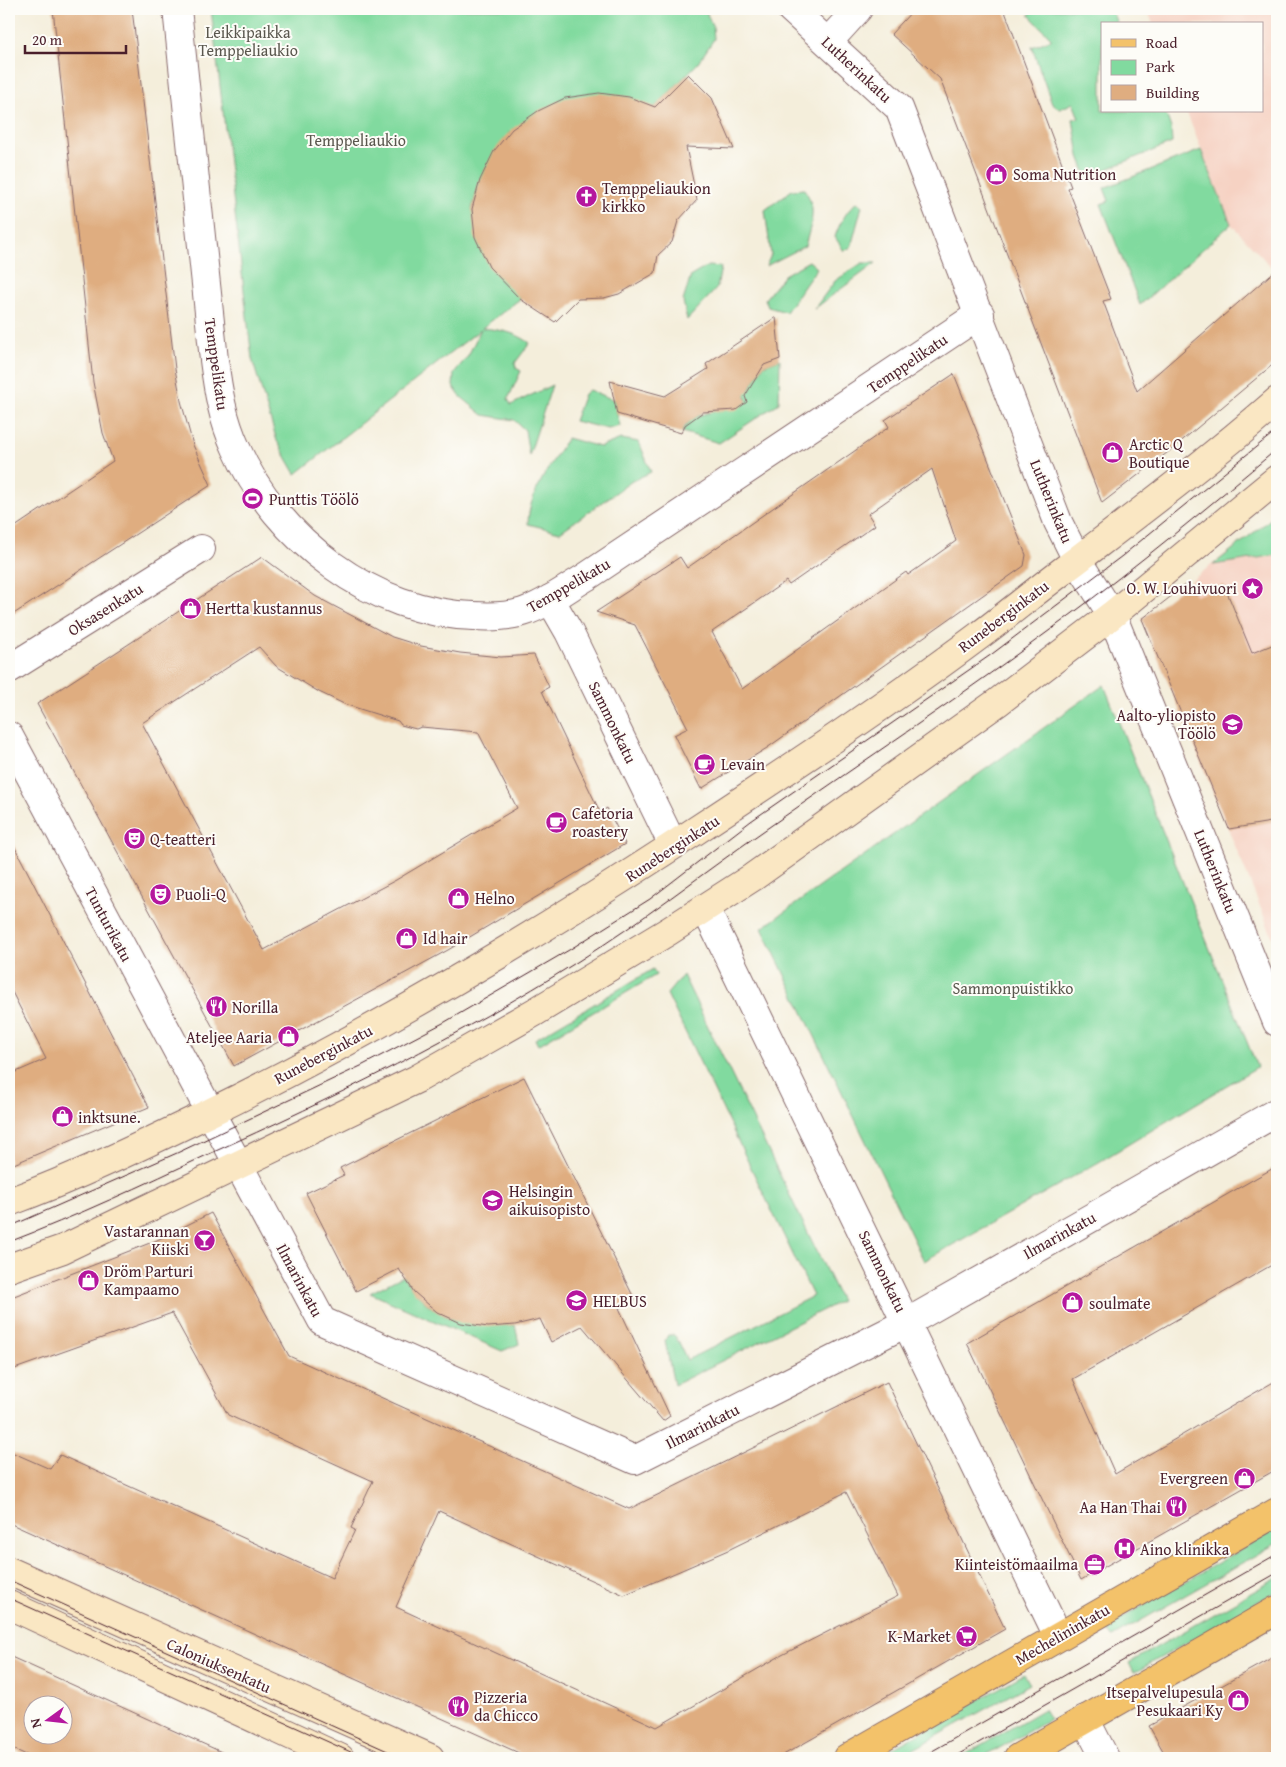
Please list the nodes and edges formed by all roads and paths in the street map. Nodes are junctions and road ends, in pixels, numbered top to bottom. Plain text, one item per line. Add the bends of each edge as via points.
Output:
1 (177, 9) edge
2 (791, 9) edge
3 (858, 9) edge
4 (828, 42) junction
5 (980, 314) junction
6 (1277, 401) edge
7 (1277, 479) edge
8 (201, 549) dead end
9 (1077, 560) junction
10 (550, 599) junction
11 (1112, 615) junction
12 (9, 669) edge
13 (9, 736) edge
14 (673, 845) junction
15 (705, 908) junction
16 (1277, 1022) edge
17 (212, 1111) junction
18 (1277, 1112) edge
19 (240, 1166) junction
20 (9, 1202) edge
21 (9, 1268) edge
22 (908, 1322) junction
23 (1277, 1512) edge
24 (9, 1570) edge
25 (9, 1605) edge
26 (1277, 1610) edge
27 (1058, 1636) junction
28 (1085, 1719) junction
29 (340, 1758) edge
30 (430, 1758) edge
31 (847, 1758) edge
32 (1018, 1758) edge
33 (1105, 1758) edge

1 - 10 street, Temppelikatu via 219,400 248,471 269,502 312,548 352,578 390,599 429,612 496,617 524,612
2 - 4 street, Lutherinkatu
3 - 4 street
4 - 5 street, Lutherinkatu via 899,108
5 - 9 street, Lutherinkatu via 1058,522
5 - 10 street, Temppelikatu
6 - 9 main road, Runeberginkatu via 1222,449
7 - 11 main road
8 - 12 street, Oksasenkatu
9 - 11 street, Lutherinkatu
9 - 14 main road, Runeberginkatu via 871,713
10 - 14 street, Sammonkatu
11 - 15 main road via 917,762
11 - 16 street, Lutherinkatu
13 - 17 street, Tunturikatu
14 - 17 main road, Runeberginkatu via 616,884 383,1023
15 - 19 main road via 536,1012 417,1079
15 - 22 street, Sammonkatu
17 - 19 street, Ilmarinkatu
17 - 20 main road, Runeberginkatu via 147,1143
18 - 22 street, Ilmarinkatu
19 - 21 main road via 63,1249
19 - 22 street, Ilmarinkatu via 322,1321 635,1460
22 - 27 street, Sammonkatu
23 - 27 main road, Mechelininkatu
24 - 30 main road, Caloniuksenkatu
25 - 29 main road, Caloniuksenkatu
26 - 28 main road
27 - 31 main road, Mechelininkatu
28 - 32 main road
28 - 33 street

